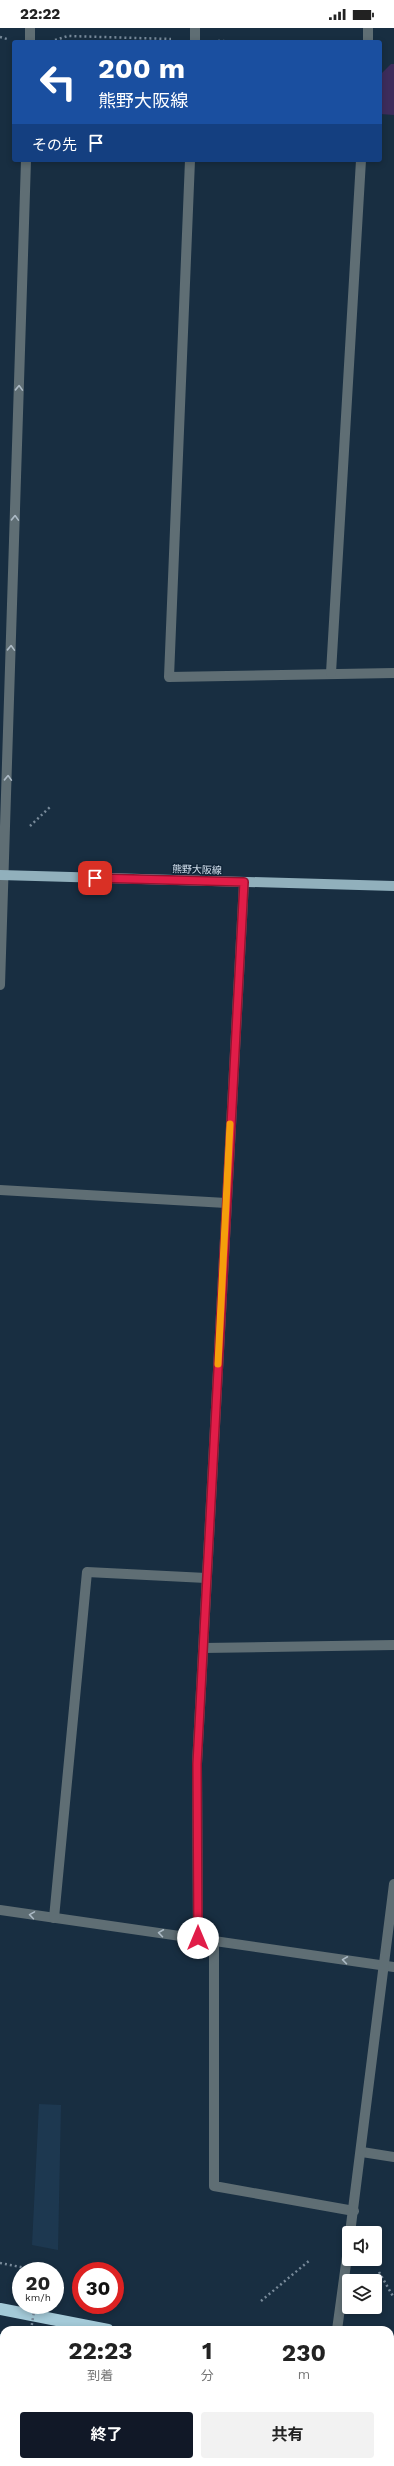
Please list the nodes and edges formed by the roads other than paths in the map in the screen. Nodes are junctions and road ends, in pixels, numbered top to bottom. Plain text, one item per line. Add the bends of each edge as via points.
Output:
1 (30, 28) edge
2 (195, 28) edge
3 (368, 28) edge
4 (30, 40) edge
5 (195, 40) edge
6 (368, 40) edge
7 (26, 162) edge
8 (190, 162) edge
9 (361, 162) edge
10 (331, 673) junction
11 (394, 673) edge
12 (2, 876) edge
13 (244, 882) junction
14 (394, 886) edge
15 (0, 985) edge
16 (0, 1190) edge
17 (226, 1203) junction
18 (206, 1578) junction
19 (394, 1645) edge
20 (203, 1648) junction
21 (394, 1884) edge
22 (0, 1910) edge
23 (54, 1918) junction
24 (198, 1938) junction
25 (214, 1941) junction
26 (389, 1966) edge
27 (362, 2152) junction
28 (394, 2157) edge
29 (354, 2211) junction
30 (351, 2226) edge
31 (345, 2266) edge
32 (0, 2309) edge
33 (87, 2326) edge
34 (337, 2326) edge

1 - 4 street
2 - 5 street
3 - 6 street
12 -> 7 street
8 - 10 street via 169,677
9 - 10 street
10 - 11 street
12 - 13 main road, 熊野大阪線
12 - 15 street
13 - 14 main road, 熊野大阪線
13 - 17 street
16 - 17 street
17 - 18 street
18 - 20 street
18 - 23 street via 87,1572
19 - 20 street
20 - 24 street via 197,1764
21 - 26 street
23 -> 22 street
24 -> 23 street
24 - 25 street
26 -> 25 street
25 - 29 street via 214,2186
26 - 27 street
27 - 28 street
27 - 29 street
29 - 30 street
31 - 34 street
32 - 33 highway

